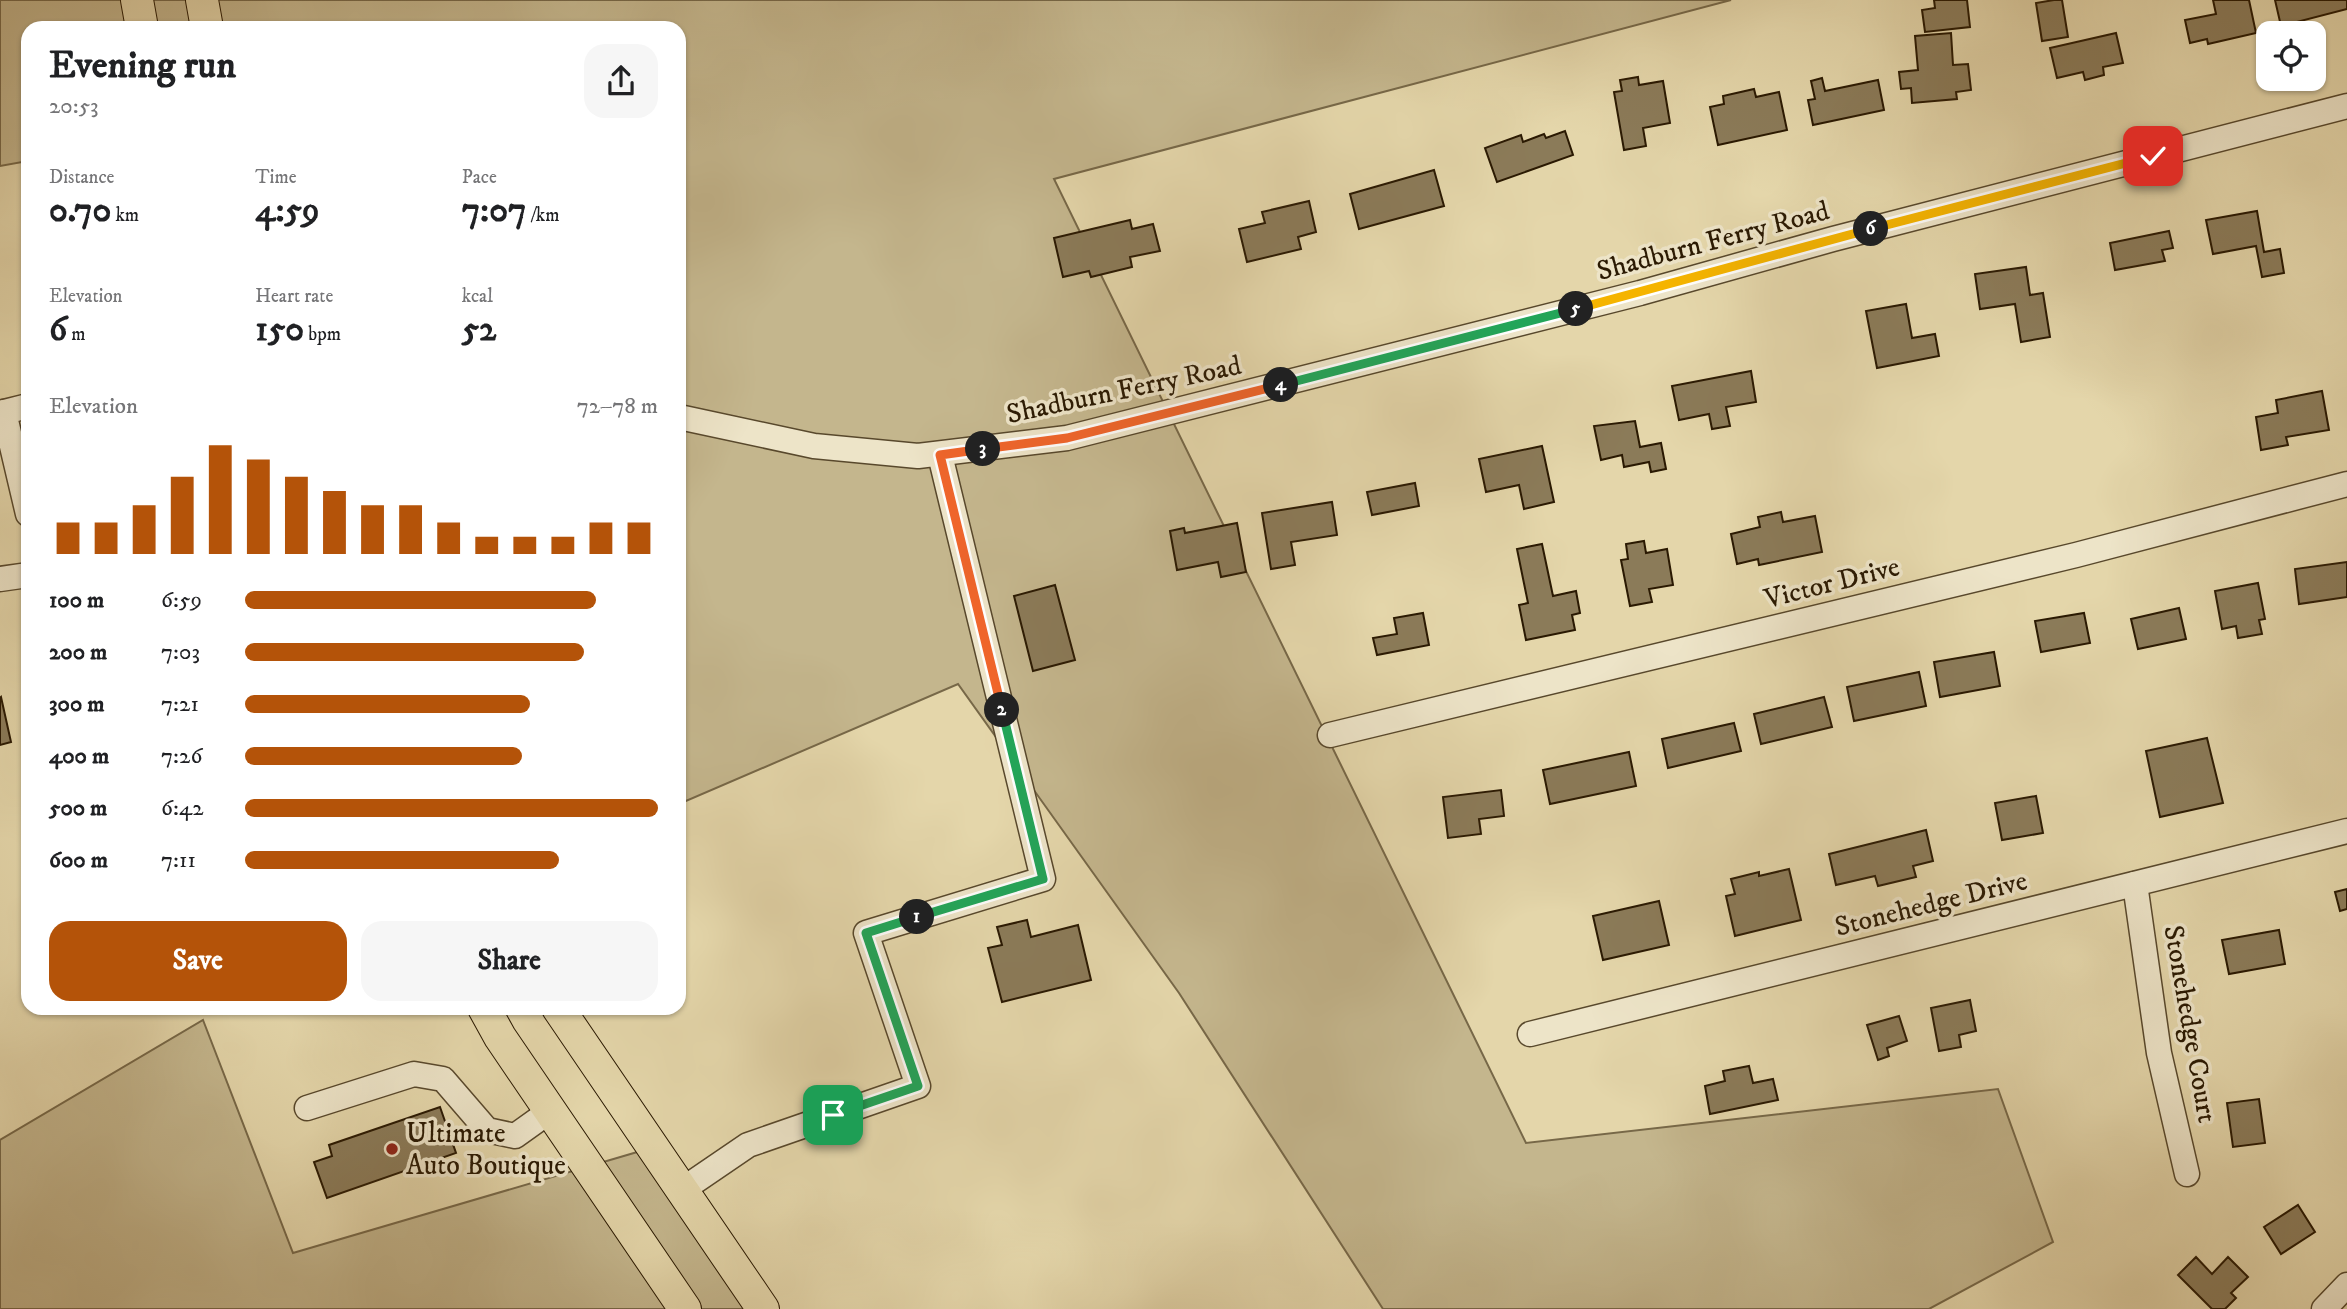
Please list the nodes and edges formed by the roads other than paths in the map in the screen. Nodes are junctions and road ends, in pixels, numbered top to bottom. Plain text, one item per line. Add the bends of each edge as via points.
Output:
1 (136, 0) edge
2 (202, 0) edge
3 (140, 21) edge
4 (206, 21) edge
5 (2347, 106) edge
6 (21, 408) edge
7 (2, 412) edge
8 (686, 419) edge
9 (940, 455) junction
10 (2347, 484) edge
11 (21, 488) edge
12 (21, 576) edge
13 (0, 579) edge
14 (1330, 735) dead end
15 (2347, 831) edge
16 (2135, 884) junction
17 (488, 1015) edge
18 (563, 1015) edge
19 (1530, 1034) dead end
20 (307, 1108) dead end
21 (550, 1111) junction
22 (2187, 1174) dead end
23 (682, 1190) junction
24 (2347, 1285) edge
25 (685, 1309) edge
26 (763, 1309) edge
27 (2324, 1309) edge

1 - 3 main road
2 - 4 main road
5 - 9 street, Shadburn Ferry Road via 1214,402 1067,438
6 - 7 street
7 - 11 street
8 - 9 street, Shadburn Ferry Road via 814,446
9 - 23 street via 1043,879 866,933 918,1086 748,1145
10 - 14 street, Victor Drive via 2062,559
12 - 13 street
15 - 16 street, Stonehedge Drive
16 - 19 street, Stonehedge Drive
16 - 22 street, Stonehedge Court via 2159,1053
17 - 21 main road
18 - 23 main road
20 - 21 street via 414,1074 443,1079 487,1130 515,1136
21 - 25 main road
23 - 26 main road
24 - 27 street

